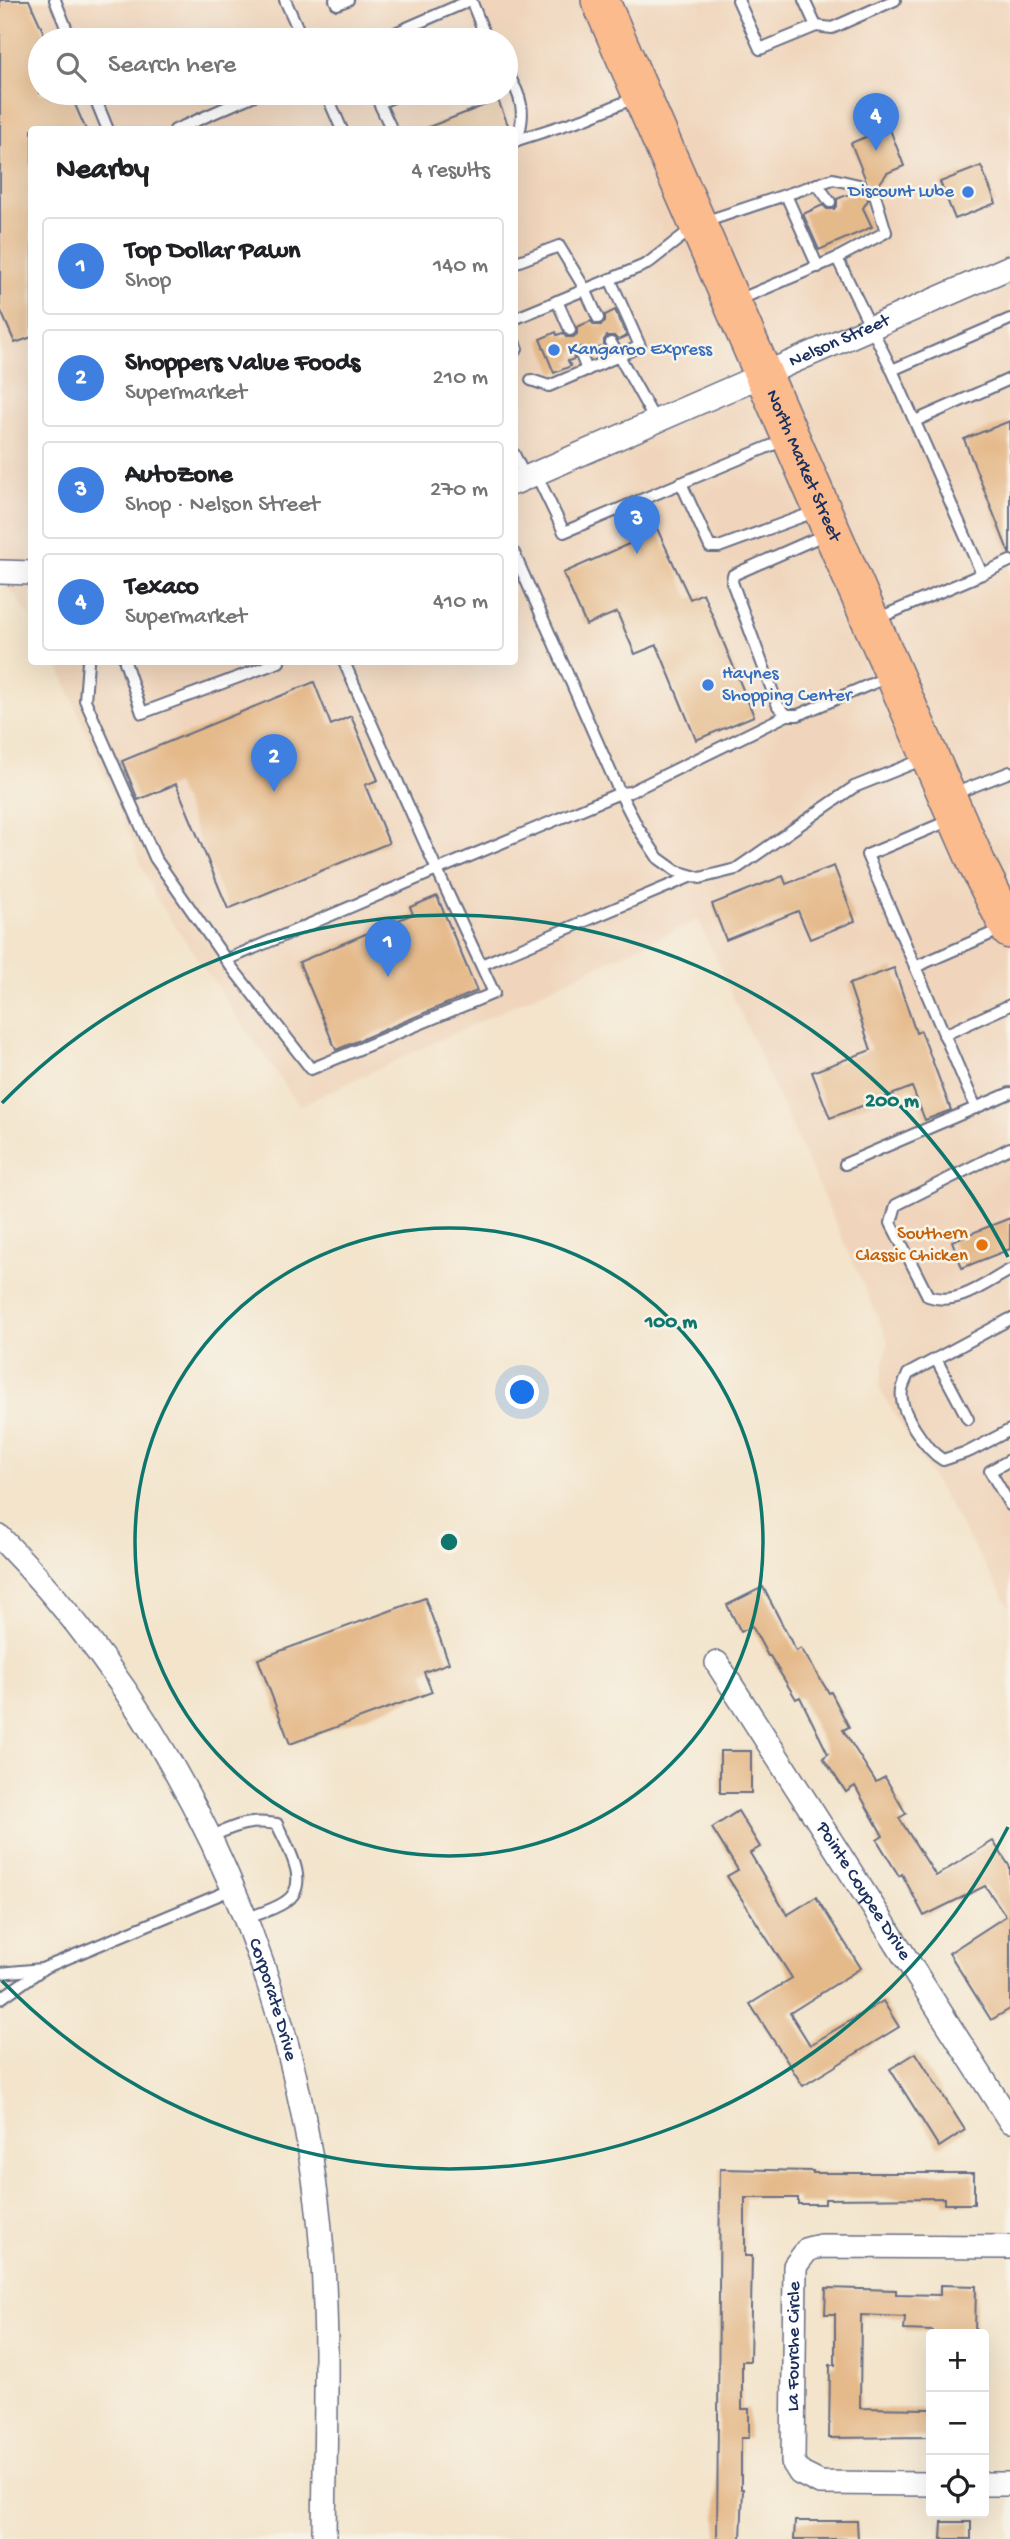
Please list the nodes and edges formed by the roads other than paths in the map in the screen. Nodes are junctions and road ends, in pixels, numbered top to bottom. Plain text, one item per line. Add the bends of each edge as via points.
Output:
1 (55, 0) edge
2 (285, 0) edge
3 (335, 0) edge
4 (348, 0) edge
5 (471, 0) edge
6 (600, 0) edge
7 (738, 0) edge
8 (804, 0) edge
9 (895, 0) edge
10 (816, 26) junction
11 (66, 28) edge
12 (298, 28) edge
13 (407, 28) edge
14 (482, 28) edge
15 (518, 90) edge
16 (641, 95) junction
17 (98, 105) edge
18 (232, 105) edge
19 (331, 105) edge
20 (380, 105) edge
21 (106, 126) edge
22 (184, 126) edge
23 (340, 126) edge
24 (390, 126) edge
25 (518, 134) edge
26 (518, 140) edge
27 (817, 184) junction
28 (859, 185) dead end
29 (874, 192) dead end
30 (786, 195) junction
31 (831, 202) dead end
32 (698, 224) junction
33 (848, 238) dead end
34 (853, 250) junction
35 (836, 258) junction
36 (518, 261) edge
37 (818, 267) junction
38 (1010, 267) edge
39 (610, 279) junction
40 (585, 289) junction
41 (557, 301) junction
42 (732, 302) junction
43 (518, 317) edge
44 (598, 318) dead end
45 (1010, 319) edge
46 (871, 327) junction
47 (570, 330) dead end
48 (611, 343) dead end
49 (581, 355) dead end
50 (619, 356) junction
51 (587, 370) junction
52 (892, 370) junction
53 (764, 375) junction
54 (1010, 379) edge
55 (531, 380) dead end
56 (915, 421) junction
57 (656, 422) junction
58 (791, 437) junction
59 (518, 462) edge
60 (526, 479) edge
61 (681, 483) junction
62 (827, 520) junction
63 (1010, 561) edge
64 (518, 562) edge
65 (0, 572) edge
66 (28, 573) edge
67 (982, 574) junction
68 (871, 621) junction
69 (89, 665) edge
70 (126, 665) edge
71 (271, 665) edge
72 (345, 665) edge
73 (894, 675) junction
74 (787, 715) junction
75 (930, 757) junction
76 (1010, 772) edge
77 (620, 793) junction
78 (952, 807) junction
79 (437, 870) junction
80 (692, 876) junction
81 (1009, 928) edge
82 (226, 960) junction
83 (481, 965) junction
84 (915, 967) junction
85 (1010, 1005) edge
86 (944, 1035) junction
87 (1010, 1093) edge
88 (975, 1108) junction
89 (1010, 1147) edge
90 (845, 1164) dead end
91 (1010, 1270) edge
92 (1010, 1319) edge
93 (936, 1359) junction
94 (968, 1419) dead end
95 (1010, 1430) edge
96 (1010, 1460) edge
97 (1010, 1505) edge
98 (0, 1537) edge
99 (717, 1662) dead end
100 (210, 1837) junction
101 (233, 1889) junction
102 (245, 1919) junction
103 (44, 1968) junction
104 (0, 1973) edge
105 (0, 1999) edge
106 (1010, 2120) edge
107 (1010, 2247) edge
108 (926, 2484) edge
109 (989, 2484) edge
110 (1010, 2484) edge
111 (324, 2539) edge

1 - 11 lane
2 - 12 lane
3 - 4 lane via 337,4
5 - 13 lane
5 - 14 lane
6 - 16 main road, North Market Street
7 - 10 lane via 760,49
8 - 10 lane
9 - 10 lane via 832,28
15 - 25 lane via 523,106
16 - 26 lane
16 - 32 main road, North Market Street
17 - 21 lane
18 - 22 lane
19 - 23 lane
20 - 24 lane
27 - 28 lane via 833,179
27 - 30 lane
27 - 31 lane
29 - 34 lane via 886,232
30 - 32 lane
30 - 37 lane
32 - 39 lane via 647,264
32 - 42 main road, North Market Street
33 - 34 lane
34 - 35 lane
35 - 37 lane
35 - 46 lane
36 - 40 lane via 559,246
37 - 42 lane
38 - 46 street, Nelson Street
39 - 40 lane
39 - 50 lane via 640,346
40 - 41 lane
40 - 44 lane
41 - 43 lane
41 - 47 lane
42 - 53 main road, North Market Street
45 - 52 lane
46 - 52 lane
46 - 53 street, Nelson Street
48 - 50 lane
49 - 51 lane
50 - 51 lane
50 - 57 lane
51 - 55 lane via 549,386
52 - 56 lane
53 - 57 street, Nelson Street
53 - 58 main road, North Market Street
54 - 56 lane
56 - 67 lane
57 - 60 street, Nelson Street
58 - 61 lane
58 - 62 main road, North Market Street
59 - 60 lane
60 - 61 lane via 564,532
61 - 62 lane via 710,547
62 - 68 main road, North Market Street
62 - 74 lane via 733,575 778,706
63 - 67 lane
64 - 77 lane
65 - 66 street
67 - 68 lane
68 - 73 main road, North Market Street
69 - 82 lane via 85,701 155,858
70 - 71 lane via 142,713
72 - 79 lane
73 - 74 lane via 798,715
73 - 75 main road, North Market Street
74 - 77 lane
75 - 78 main road, North Market Street
75 - 80 lane via 854,787 736,869
76 - 78 lane
77 - 79 lane
77 - 80 lane via 658,858
78 - 81 main road, North Market Street
78 - 84 lane via 867,855
79 - 82 lane
79 - 83 lane
80 - 83 lane
81 - 84 lane
82 - 83 lane via 311,1069 494,993
84 - 86 lane
85 - 86 lane
86 - 88 lane
87 - 88 lane
88 - 90 lane
89 - 91 lane via 896,1205 891,1223 928,1296 938,1300 963,1296
92 - 93 lane
93 - 94 lane
93 - 95 lane via 908,1374 901,1392 907,1415 932,1454 943,1460
96 - 97 lane via 990,1471
98 - 100 street, Corporate Drive via 111,1670 156,1737
99 - 106 street, Pointe Coupee Drive
100 - 101 street, Corporate Drive
100 - 102 lane via 257,1820 277,1824 300,1877 288,1901
101 - 102 street, Corporate Drive
101 - 103 lane
102 - 111 street, Corporate Drive via 276,2007 299,2095 317,2200 326,2306
103 - 104 lane
103 - 105 lane
107 - 108 street, La Fourche Circle via 821,2246 808,2249 795,2266 793,2462 800,2473 820,2483
109 - 110 street

